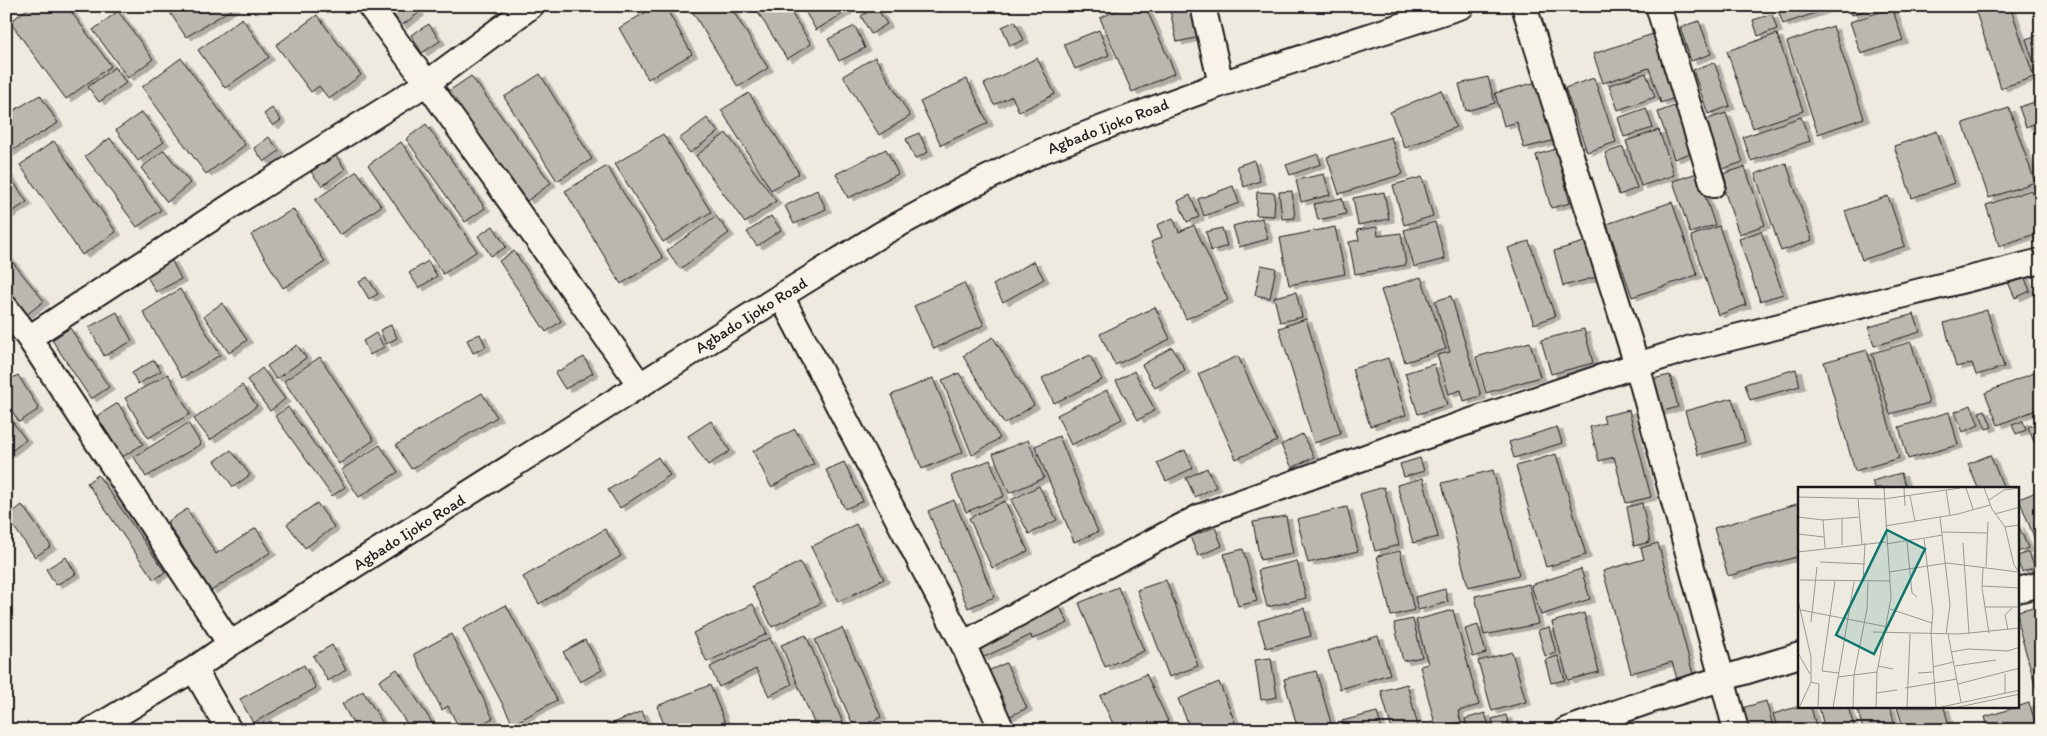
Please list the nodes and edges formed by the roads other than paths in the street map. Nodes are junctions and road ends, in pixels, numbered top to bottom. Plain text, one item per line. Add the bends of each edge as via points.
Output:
1 (370, 6) edge
2 (532, 6) edge
3 (1202, 6) edge
4 (1462, 6) edge
5 (1524, 6) edge
6 (1658, 6) edge
7 (427, 83) junction
8 (1221, 84) junction
9 (1713, 185) dead end
10 (2041, 261) edge
11 (781, 296) junction
12 (6, 308) edge
13 (29, 338) junction
14 (1636, 365) junction
15 (640, 385) junction
16 (2041, 584) edge
17 (2020, 589) edge
18 (230, 644) junction
19 (963, 644) junction
20 (1798, 656) edge
21 (194, 669) junction
22 (1722, 678) junction
23 (92, 730) edge
24 (229, 730) edge
25 (1002, 730) edge
26 (1566, 730) edge
27 (1736, 730) edge

1 - 7 street
2 - 7 street
3 - 8 street
4 - 8 street, Agbado Ijoko Road
5 - 14 street
6 - 9 street
7 - 13 street
7 - 15 street
8 - 11 street, Agbado Ijoko Road via 1042,151 882,233
10 - 14 street via 1691,348
11 - 15 street, Agbado Ijoko Road
11 - 19 street
12 - 13 street
13 - 18 street
14 - 19 street via 1199,517
14 - 22 street
15 - 18 street, Agbado Ijoko Road
16 - 17 street
18 - 21 street, Agbado Ijoko Road
19 - 25 street
20 - 22 street
21 - 23 street, Agbado Ijoko Road
21 - 24 street
22 - 26 street
22 - 27 street

